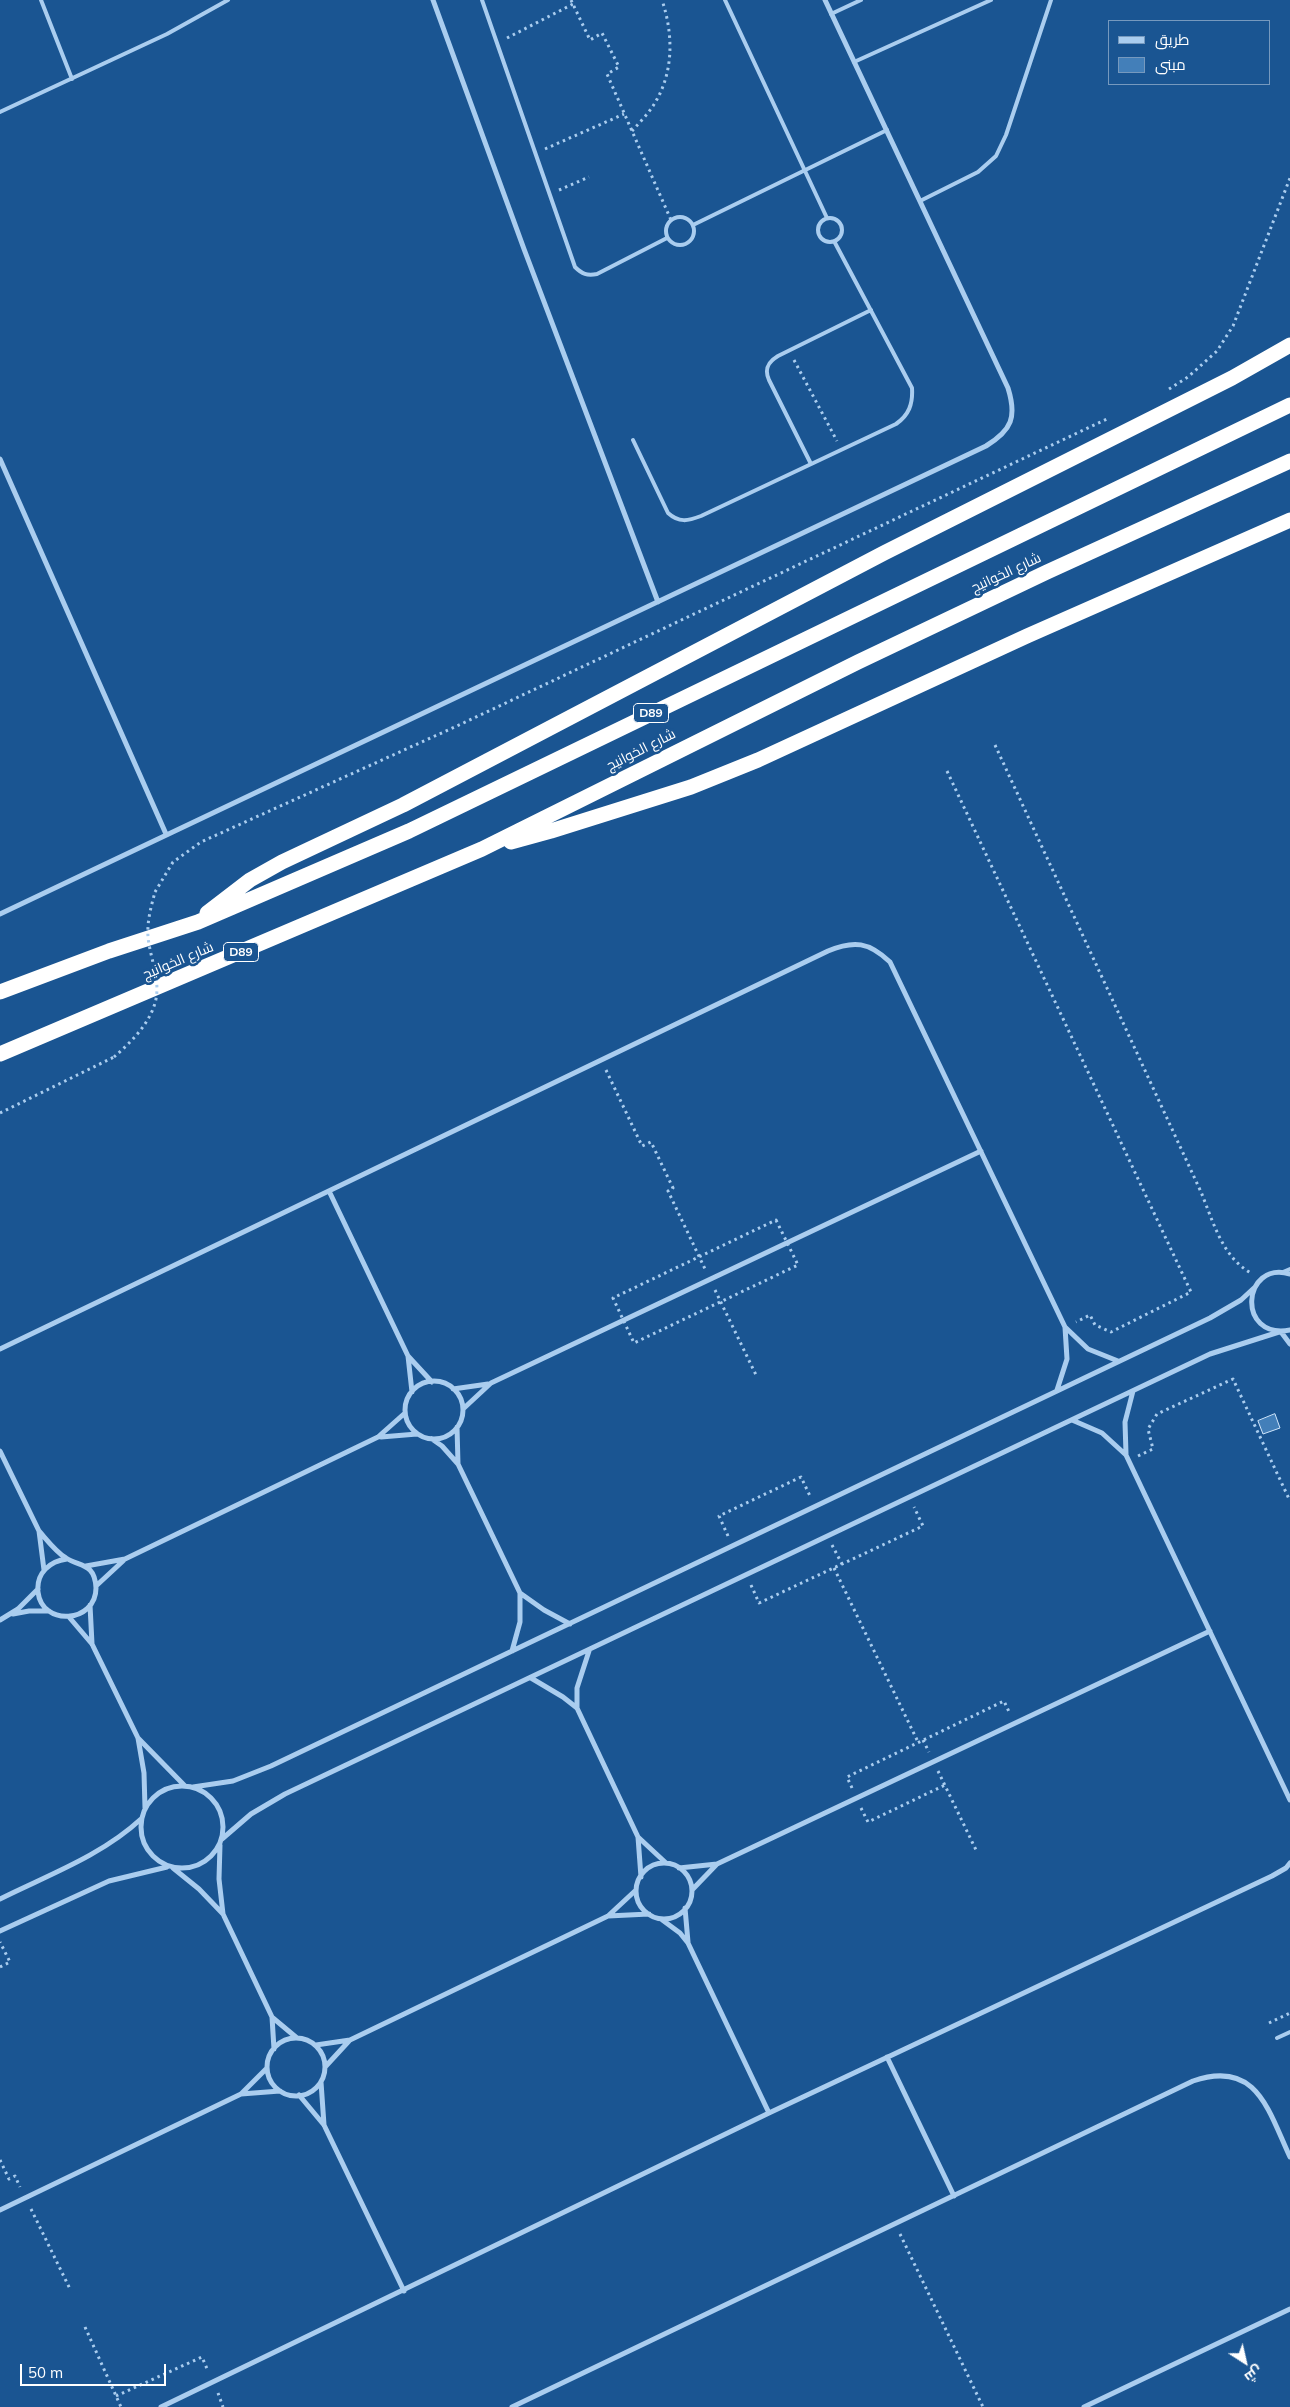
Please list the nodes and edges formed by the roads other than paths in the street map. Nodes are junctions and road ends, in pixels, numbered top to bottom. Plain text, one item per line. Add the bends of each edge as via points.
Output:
1 (41, 0) edge
2 (228, 0) edge
3 (433, 0) edge
4 (482, 0) edge
5 (724, 0) edge
6 (825, 0) edge
7 (854, 0) edge
8 (861, 0) edge
9 (991, 0) edge
10 (1051, 0) edge
11 (851, 5) junction
12 (831, 14) junction
13 (854, 62) junction
14 (72, 79) junction
15 (0, 112) edge
16 (886, 130) junction
17 (805, 170) junction
18 (920, 201) junction
19 (827, 218) junction
20 (693, 225) junction
21 (667, 238) junction
22 (834, 241) junction
23 (871, 310) junction
24 (1290, 346) edge
25 (1290, 404) edge
26 (633, 440) dead end
27 (0, 459) edge
28 (1290, 461) edge
29 (811, 464) junction
30 (1290, 520) edge
31 (658, 602) junction
32 (166, 834) junction
33 (482, 849) junction
34 (0, 914) edge
35 (198, 922) junction
36 (0, 992) edge
37 (0, 1054) edge
38 (981, 1151) junction
39 (329, 1191) junction
40 (1290, 1269) edge
41 (1283, 1272) junction
42 (1290, 1274) edge
43 (1254, 1288) junction
44 (1065, 1327) junction
45 (1290, 1330) edge
46 (1280, 1332) junction
47 (1290, 1344) edge
48 (0, 1349) edge
49 (408, 1356) junction
50 (1118, 1361) junction
51 (432, 1382) junction
52 (491, 1383) junction
53 (453, 1389) junction
54 (1057, 1390) junction
55 (1133, 1391) junction
56 (412, 1392) junction
57 (462, 1409) junction
58 (405, 1413) junction
59 (1072, 1420) junction
60 (457, 1427) junction
61 (417, 1434) junction
62 (378, 1437) junction
63 (432, 1439) junction
64 (0, 1450) edge
65 (1127, 1457) junction
66 (458, 1464) junction
67 (39, 1532) junction
68 (67, 1559) junction
69 (125, 1559) junction
70 (86, 1566) junction
71 (44, 1570) junction
72 (96, 1586) junction
73 (38, 1589) junction
74 (520, 1593) junction
75 (90, 1606) junction
76 (49, 1611) junction
77 (10, 1615) junction
78 (69, 1617) junction
79 (0, 1620) edge
80 (570, 1624) junction
81 (1210, 1631) junction
82 (92, 1644) junction
83 (589, 1650) junction
84 (512, 1651) junction
85 (531, 1678) junction
86 (577, 1708) junction
87 (138, 1738) junction
88 (185, 1786) junction
89 (193, 1787) junction
90 (1290, 1800) edge
91 (145, 1809) junction
92 (141, 1819) junction
93 (638, 1837) junction
94 (221, 1841) junction
95 (666, 1863) junction
96 (1290, 1863) edge
97 (717, 1864) junction
98 (170, 1867) junction
99 (679, 1868) junction
100 (641, 1876) junction
101 (636, 1890) junction
102 (692, 1890) junction
103 (0, 1899) edge
104 (685, 1908) junction
105 (223, 1914) junction
106 (649, 1914) junction
107 (608, 1916) junction
108 (661, 1919) junction
109 (0, 1931) edge
110 (688, 1943) junction
111 (272, 2017) junction
112 (1290, 2032) edge
113 (297, 2038) junction
114 (1278, 2038) dead end
115 (350, 2040) junction
116 (316, 2045) junction
117 (274, 2049) junction
118 (887, 2057) junction
119 (325, 2066) junction
120 (268, 2068) junction
121 (321, 2082) junction
122 (280, 2090) junction
123 (241, 2094) junction
124 (299, 2096) junction
125 (770, 2113) junction
126 (324, 2126) junction
127 (1290, 2157) edge
128 (954, 2196) junction
129 (0, 2210) edge
130 (404, 2291) junction
131 (1290, 2309) edge
132 (161, 2407) edge
133 (512, 2407) edge
134 (1084, 2407) edge

1 - 14 lane
2 - 14 lane via 167,34
3 - 31 street
4 - 21 lane via 575,267 589,276 597,274
5 - 17 lane
6 - 12 street
7 - 11 lane
8 - 11 lane
9 - 13 lane
10 - 18 lane via 996,156 978,172
11 - 12 lane
12 - 13 street
13 - 16 street
14 - 15 lane
16 - 17 lane
16 - 18 street
17 - 19 lane
17 - 20 lane
18 - 31 street via 1008,388 1013,404 1011,422 1001,437 986,446
19 - 22 lane via 837,220 842,229
19 - 22 lane via 819,225 820,236
20 - 21 lane via 683,217 671,220 667,225
20 - 21 lane via 694,237 684,246
22 - 23 lane
23 - 29 lane via 912,388 913,398 904,418
23 - 29 lane via 771,360 766,373
24 - 35 highway via 884,553 402,805 282,862 250,880
25 - 35 highway, شارع الخوانيج / D89 via 409,831
26 - 29 lane via 668,513 684,521
27 - 32 street
28 - 33 highway, شارع الخوانيج / D89 via 858,662
30 - 33 highway via 758,760 630,807
31 - 32 street
32 - 34 street
33 - 37 highway, شارع الخوانيج / D89
35 - 36 highway, شارع الخوانيج / D89
38 - 39 street via 890,962 877,950 861,944 844,944
38 - 44 street
38 - 52 street
39 - 48 street
39 - 49 street
40 - 41 lane
41 - 42 street
41 - 43 street via 1261,1279
43 - 46 street via 1252,1311 1258,1322
43 - 50 street via 1241,1300 1210,1318
44 - 50 street via 1088,1349
44 - 54 street via 1067,1359
45 - 46 street
46 - 47 street
46 - 55 street via 1210,1354
49 - 51 street
49 - 56 street
50 - 54 street
51 - 53 street
51 - 56 street via 424,1383
52 - 53 street
52 - 57 street
53 - 57 street via 460,1398
54 - 80 street
55 - 59 street
55 - 65 street via 1126,1422
56 - 58 street
57 - 60 street
58 - 61 street
58 - 62 street
59 - 65 street via 1102,1433
59 - 83 street
60 - 63 street via 446,1436
60 - 66 street
61 - 62 street
61 - 63 street
62 - 69 street
63 - 66 street
64 - 67 street
65 - 81 street
66 - 74 street
67 - 68 street
67 - 71 street
68 - 70 street
68 - 71 street via 54,1562
69 - 70 street
69 - 72 street
70 - 72 street
71 - 73 street
72 - 75 street
73 - 76 street via 41,1601
73 - 77 street
74 - 80 street
74 - 84 street via 520,1622
75 - 78 street via 81,1614
75 - 82 street
76 - 77 street
76 - 78 street
77 - 79 street
78 - 82 street
80 - 84 street
81 - 90 street
81 - 97 street
82 - 87 street
83 - 85 street
83 - 86 street via 578,1688
84 - 89 street via 252,1775
85 - 86 street
85 - 94 street via 267,1803
86 - 93 street
87 - 88 street
87 - 91 street via 144,1773
88 - 89 street
88 - 91 street via 157,1794
89 - 94 street via 208,1795 218,1807 223,1823
91 - 92 street
92 - 98 street via 145,1847 151,1856
92 - 103 street via 97,1852
93 - 95 street
93 - 100 street
94 - 98 street via 209,1859 201,1864 192,1868
94 - 105 street
95 - 99 street
95 - 100 street via 653,1866
96 - 118 street via 1272,1876
97 - 99 street
97 - 102 street
98 - 105 street via 199,1889
98 - 109 street via 109,1881
99 - 102 street via 688,1877
100 - 101 street
101 - 106 street via 640,1905
101 - 107 street
102 - 104 street
104 - 108 street via 674,1916
104 - 110 street
105 - 111 street
106 - 107 street
106 - 108 street
107 - 115 street
108 - 110 street
110 - 125 street
111 - 113 street
111 - 117 street
112 - 114 lane
113 - 116 street
113 - 117 street via 284,2041
115 - 116 street
115 - 119 street
116 - 119 street
117 - 120 street
118 - 125 street
118 - 128 street
119 - 121 street
120 - 122 street via 271,2081
120 - 123 street
121 - 124 street via 312,2091
121 - 126 street
122 - 123 street
122 - 124 street
123 - 129 street
124 - 126 street
125 - 130 street
126 - 130 street
127 - 128 street via 1261,2096 1247,2083 1230,2076 1210,2075
128 - 133 street
130 - 132 street
131 - 134 street

